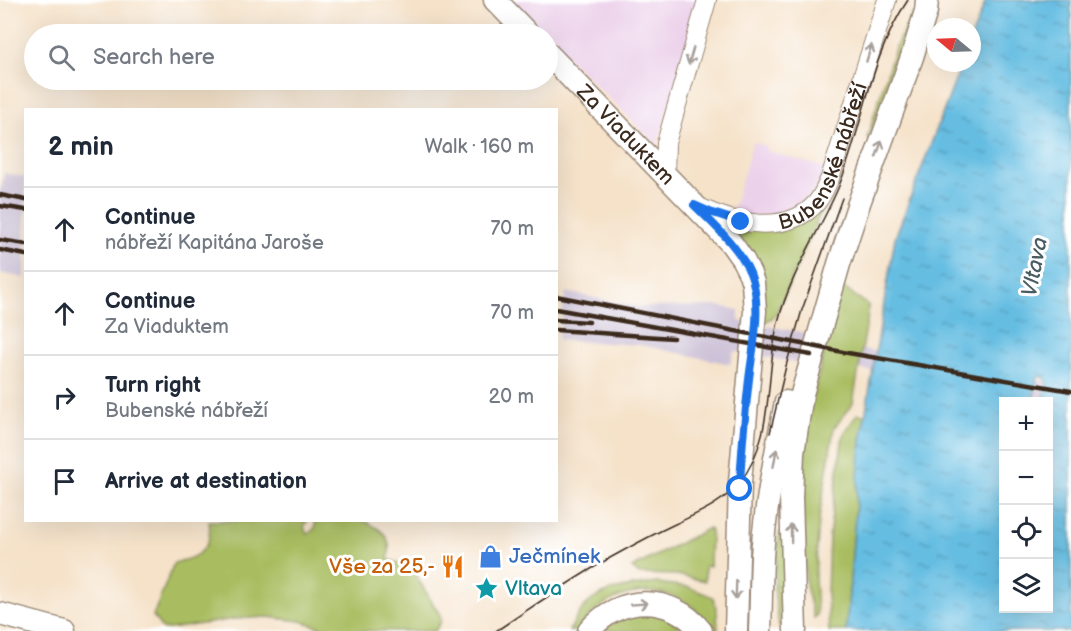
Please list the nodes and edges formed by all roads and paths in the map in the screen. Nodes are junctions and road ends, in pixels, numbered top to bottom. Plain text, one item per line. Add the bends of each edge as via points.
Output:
1 (495, 0) edge
2 (707, 0) edge
3 (887, 0) edge
4 (927, 0) edge
5 (518, 24) edge
6 (558, 64) edge
7 (665, 176) junction
8 (859, 203) junction
9 (694, 205) junction
10 (0, 614) edge
11 (64, 631) edge
12 (589, 631) edge
13 (701, 631) edge
14 (736, 631) edge
15 (760, 631) edge
16 (795, 631) edge

1 - 5 main road
2 -> 7 street via 666,143
9 -> 3 street, Bubenské nábřeží via 725,218 765,224 799,216 816,203 830,178
8 -> 4 main road, Bubenské nábřeží via 912,57
6 - 7 main road, Za Viaduktem
7 - 9 main road, Za Viaduktem
15 -> 8 main road via 768,506 788,395 808,322
16 -> 8 main road via 793,453 810,361
9 -> 14 main road, Za Viaduktem via 743,260 755,297 740,489
10 - 11 main road
12 -> 13 main road via 616,609 644,603 665,605 680,612

